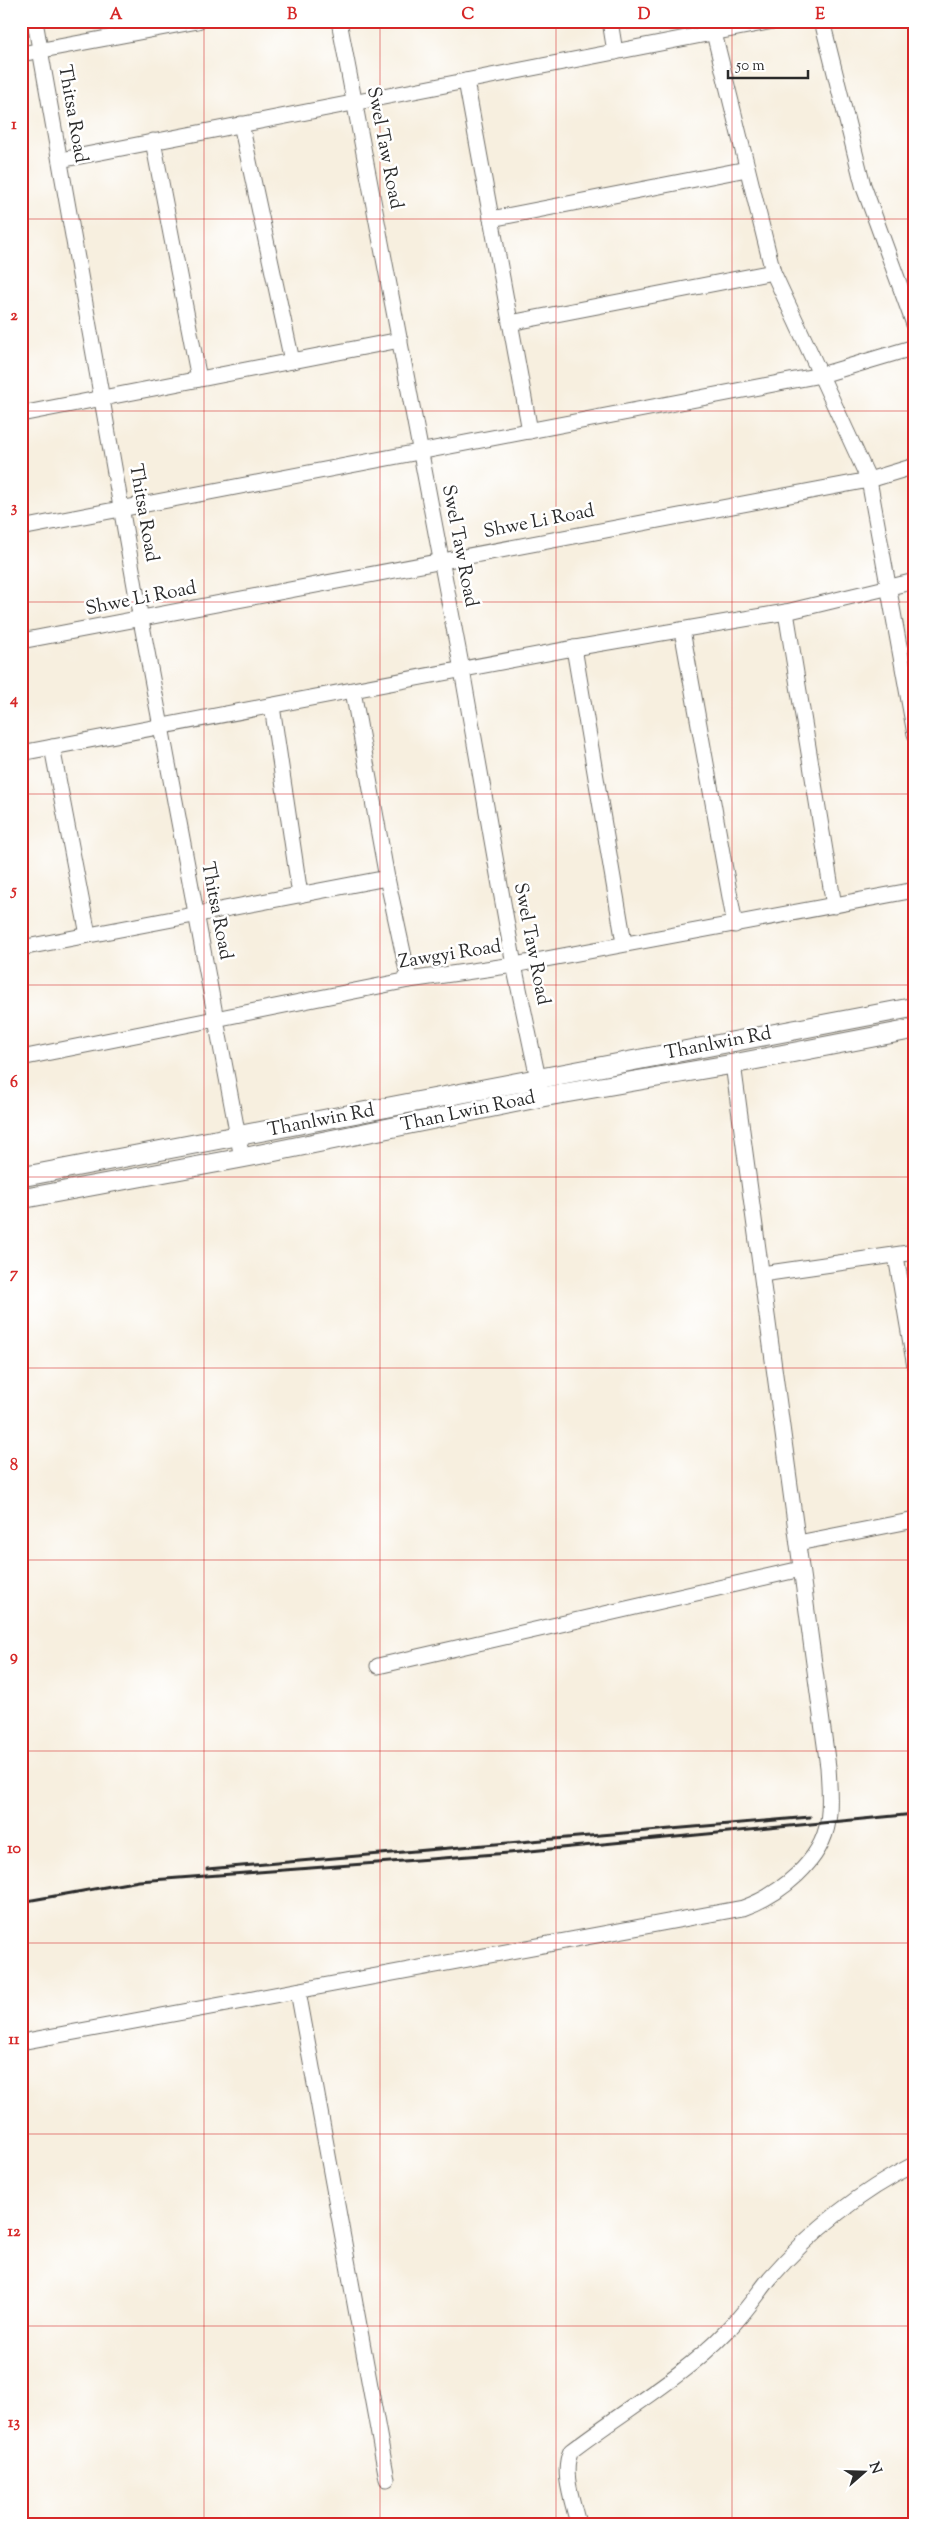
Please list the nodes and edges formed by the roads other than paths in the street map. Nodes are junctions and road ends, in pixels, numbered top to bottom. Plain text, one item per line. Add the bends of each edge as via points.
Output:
1 (35, 21) edge
2 (198, 21) edge
3 (339, 21) edge
4 (610, 21) edge
5 (773, 21) edge
6 (822, 21) edge
7 (714, 33) junction
8 (41, 51) junction
9 (615, 52) junction
10 (21, 54) edge
11 (466, 81) junction
12 (354, 101) junction
13 (241, 124) junction
14 (153, 141) junction
15 (60, 160) junction
16 (747, 169) junction
17 (491, 219) junction
18 (773, 272) junction
19 (510, 323) junction
20 (915, 328) edge
21 (400, 340) junction
22 (915, 347) edge
23 (292, 361) junction
24 (821, 375) junction
25 (199, 379) junction
26 (102, 398) junction
27 (21, 414) edge
28 (530, 431) junction
29 (421, 453) junction
30 (915, 466) edge
31 (869, 480) junction
32 (122, 510) junction
33 (21, 528) edge
34 (442, 561) junction
35 (915, 581) edge
36 (889, 589) junction
37 (786, 612) junction
38 (142, 620) junction
39 (682, 630) junction
40 (21, 641) edge
41 (574, 648) junction
42 (462, 670) junction
43 (353, 691) junction
44 (272, 706) junction
45 (162, 728) junction
46 (915, 734) edge
47 (52, 747) junction
48 (21, 753) edge
49 (387, 878) junction
50 (915, 890) edge
51 (300, 895) junction
52 (834, 906) junction
53 (196, 914) junction
54 (734, 925) junction
55 (88, 935) junction
56 (624, 943) junction
57 (21, 948) edge
58 (514, 965) junction
59 (409, 980) junction
60 (915, 1007) edge
61 (217, 1018) junction
62 (835, 1022) junction
63 (915, 1029) edge
64 (839, 1043) junction
65 (21, 1058) edge
66 (733, 1064) junction
67 (538, 1078) junction
68 (542, 1097) junction
69 (238, 1137) junction
70 (242, 1158) junction
71 (21, 1177) edge
72 (21, 1199) edge
73 (915, 1252) edge
74 (896, 1256) junction
75 (762, 1274) junction
76 (915, 1367) edge
77 (915, 1520) edge
78 (798, 1543) junction
79 (801, 1569) junction
80 (378, 1666) dead end
81 (298, 1991) junction
82 (21, 2042) edge
83 (915, 2164) edge
84 (387, 2479) dead end
85 (578, 2524) edge

1 - 8 street, Thitsa Road
2 - 8 street
3 - 12 street, Swel Taw Road
4 - 9 street
5 - 7 street
6 - 20 street via 863,185
7 - 9 street
7 - 16 street
8 - 10 street
8 - 15 street, Thitsa Road
9 - 11 street
11 - 12 street
11 - 17 street
12 - 13 street
12 - 21 street, Swel Taw Road
13 - 14 street
13 - 23 street
14 - 15 street
14 - 25 street
15 - 26 street, Thitsa Road
16 - 17 street
16 - 18 street
17 - 19 street
18 - 19 street
18 - 24 street
19 - 28 street
21 - 23 street
21 - 29 street, Swel Taw Road
22 - 24 street
23 - 25 street
24 - 28 street
24 - 31 street
25 - 26 street
26 - 27 street
26 - 32 street, Thitsa Road
28 - 29 street
29 - 32 street
29 - 34 street, Swel Taw Road
30 - 31 street, Shwe Li Road
31 - 34 street, Shwe Li Road
31 - 36 street
32 - 33 street
32 - 38 street, Thitsa Road
34 - 38 street, Shwe Li Road
34 - 42 street, Swel Taw Road
35 - 36 street
36 - 37 street
36 - 46 street
37 - 39 street
37 - 52 street
38 - 40 street, Shwe Li Road
38 - 45 street, Thitsa Road
39 - 41 street
39 - 54 street
41 - 42 street
41 - 56 street
42 - 43 street
42 - 58 street, Swel Taw Road
43 - 44 street
43 - 49 street
44 - 45 street
44 - 51 street
45 - 47 street
45 - 53 street, Thitsa Road
47 - 48 street
47 - 55 street
49 - 51 street
49 - 59 street
50 - 52 street, Zawgyi Road
51 - 53 street
52 - 54 street, Zawgyi Road
53 - 55 street
53 - 61 street, Thitsa Road
54 - 56 street, Zawgyi Road
55 - 57 street
56 - 58 street, Zawgyi Road
58 - 59 street, Zawgyi Road
58 - 67 street, Swel Taw Road
59 - 61 street, Zawgyi Road
60 - 62 main road, Thanlwin Rd
61 - 65 street, Zawgyi Road
61 - 69 street, Thitsa Road
62 - 64 main road
62 - 67 main road, Thanlwin Rd
63 - 64 main road, Than Lwin Road
64 - 66 main road, Than Lwin Road
66 - 68 main road, Than Lwin Road
66 - 75 street
67 - 68 street, Swel Taw Road
67 - 69 main road, Thanlwin Rd
68 - 70 main road, Than Lwin Road
69 - 70 street, Thitsa Road
69 - 71 main road, Thanlwin Rd
70 - 72 main road, Than Lwin Road
73 - 74 street
74 - 75 street
74 - 76 street
75 - 78 street
77 - 78 street
78 - 79 street
79 - 80 street
79 - 81 street via 830,1800 828,1823 820,1843 790,1882 774,1895 743,1908
81 - 82 street
81 - 84 street
83 - 85 street via 842,2209 807,2239 728,2331 700,2357 571,2451 567,2472

